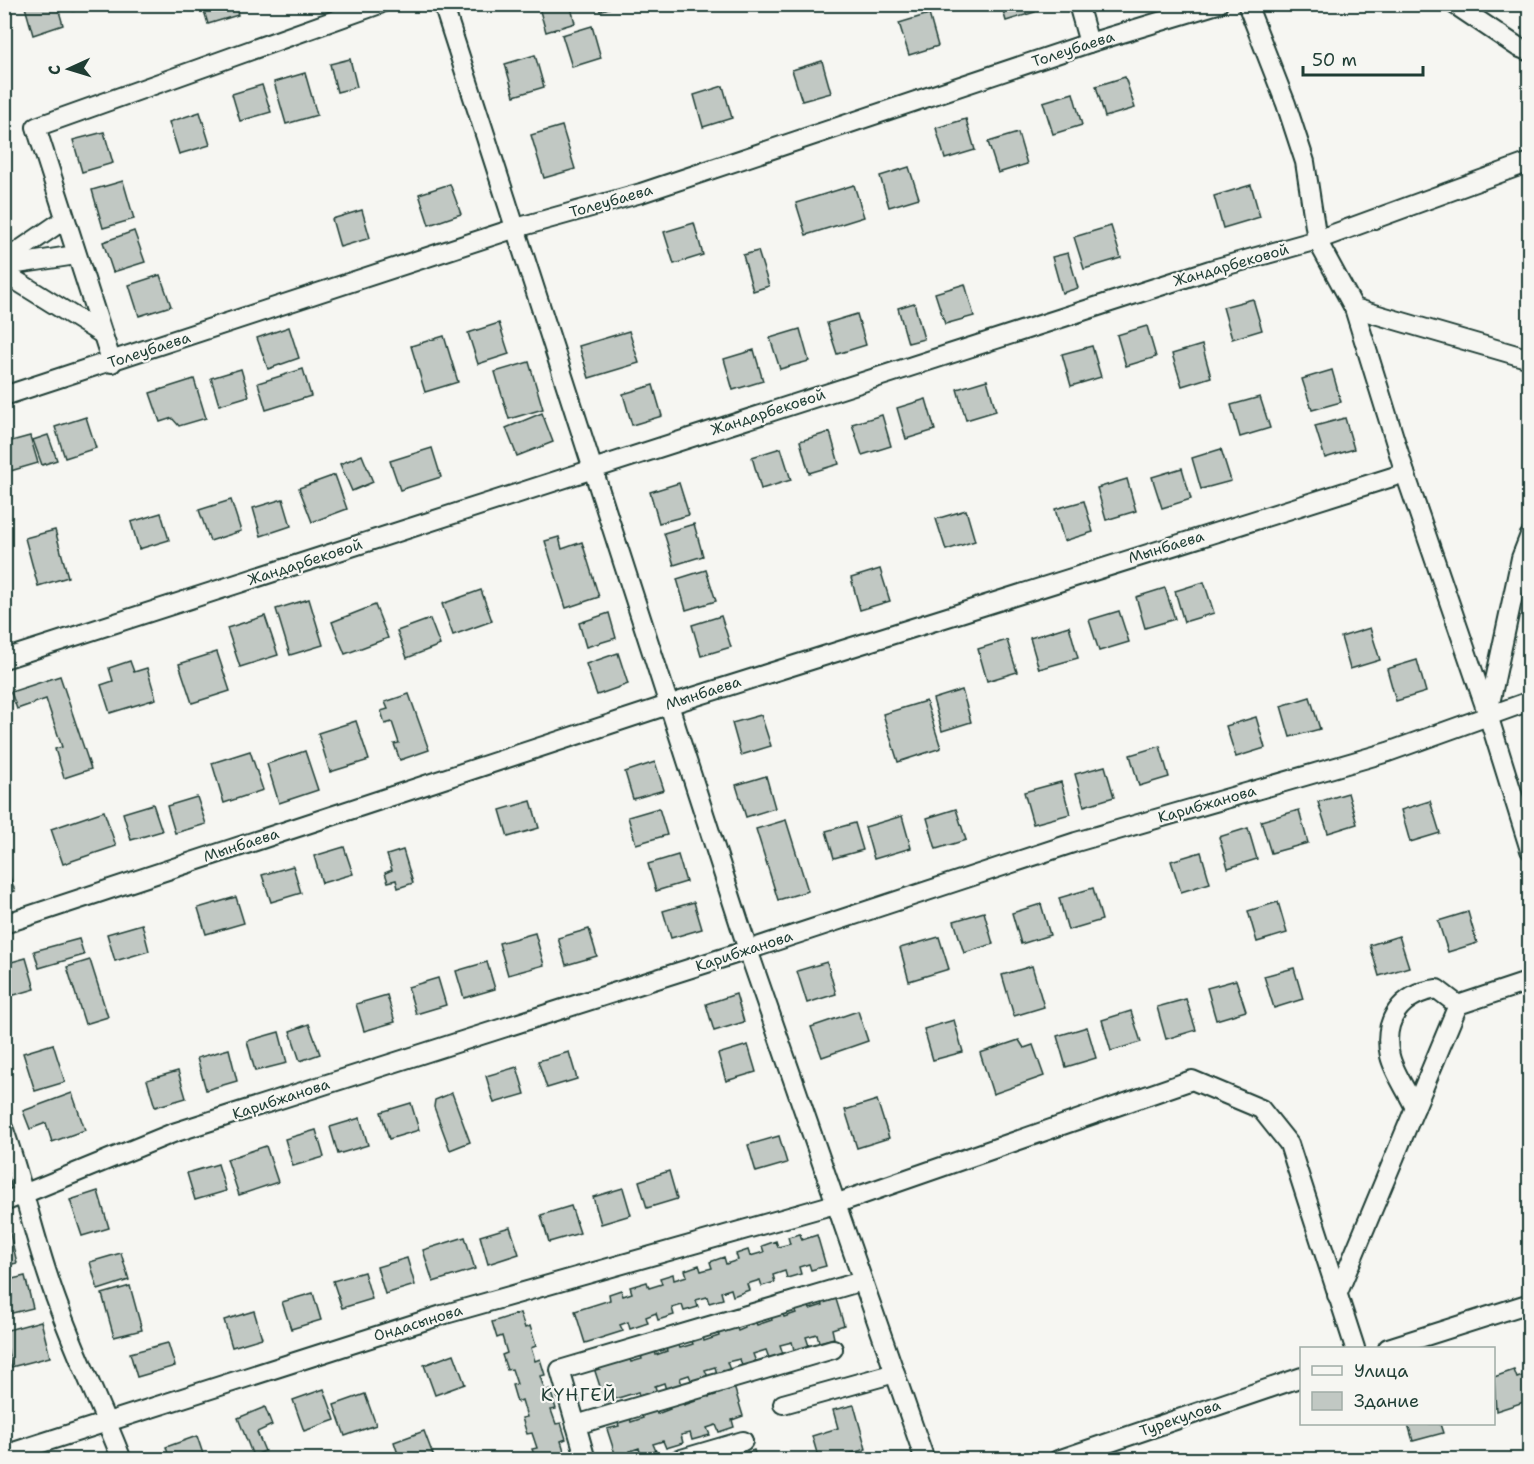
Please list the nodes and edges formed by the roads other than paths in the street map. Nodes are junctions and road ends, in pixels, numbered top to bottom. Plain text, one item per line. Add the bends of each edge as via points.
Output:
1 (380, 4) edge
2 (443, 4) edge
3 (1078, 4) edge
4 (1218, 4) edge
5 (1247, 4) edge
6 (1454, 4) edge
7 (1089, 43) junction
8 (1530, 52) edge
9 (1530, 162) edge
10 (65, 219) junction
11 (516, 228) junction
12 (1317, 240) junction
13 (76, 255) junction
14 (4, 261) edge
15 (4, 266) edge
16 (4, 273) edge
17 (1354, 308) junction
18 (102, 334) junction
19 (1530, 359) edge
20 (112, 363) junction
21 (4, 396) edge
22 (592, 469) junction
23 (1405, 473) junction
24 (1530, 535) edge
25 (4, 658) edge
26 (1530, 701) edge
27 (668, 705) junction
28 (1488, 715) junction
29 (1530, 850) edge
30 (4, 924) edge
31 (748, 950) junction
32 (1530, 981) edge
33 (1458, 1005) junction
34 (1415, 1108) junction
35 (4, 1130) edge
36 (26, 1195) junction
37 (4, 1202) edge
38 (835, 1204) junction
39 (862, 1281) junction
40 (1337, 1295) junction
41 (1530, 1303) edge
42 (1355, 1347) edge
43 (1391, 1347) edge
44 (833, 1349) dead end
45 (895, 1373) junction
46 (1300, 1378) edge
47 (783, 1404) dead end
48 (104, 1422) junction
49 (576, 1425) junction
50 (742, 1441) dead end
51 (4, 1455) edge
52 (122, 1460) edge
53 (586, 1460) edge
54 (678, 1460) edge
55 (925, 1460) edge
56 (1058, 1460) edge

1 - 10 street via 36,127
2 - 11 street
3 - 7 street
4 - 7 street, Толеубаева
5 - 12 street via 1305,162
6 - 8 street
7 - 11 street, Толеубаева via 641,193
9 - 12 street, Жандарбековой
10 - 13 street
10 - 14 street
11 - 20 street, Толеубаева
11 - 22 street
12 - 17 street
12 - 22 street, Жандарбековой via 1210,270
13 - 15 street
13 - 18 street
16 - 18 street
17 - 19 street
17 - 23 street
18 - 20 street
20 - 21 street, Толеубаева
22 - 25 street, Жандарбековой
22 - 27 street
23 - 27 street, Мынбаева
23 - 28 street
24 - 28 street via 1521,558
26 - 28 street, Карибжанова
27 - 30 street, Мынбаева
27 - 31 street
28 - 29 street
28 - 31 street, Карибжанова via 1388,752 1076,842
31 - 36 street, Карибжанова via 173,1133
31 - 38 street
32 - 33 street
33 - 34 street
33 - 34 street via 1437,989 1419,992 1402,1002 1390,1024 1390,1056
34 - 40 street
35 - 36 street
36 - 37 street, Карибжанова
36 - 48 street via 48,1276
38 - 39 street
38 - 40 street, Ондасынова via 1192,1080 1261,1110 1289,1144
38 - 48 street, Ондасынова via 442,1315
39 - 45 street
39 - 49 street via 560,1370
40 - 42 street, Ондасынова
41 - 43 street
44 - 49 street
45 - 47 street
45 - 55 street
46 - 56 street, Турекулова
48 - 51 street, Ондасынова
48 - 52 street
49 - 53 street
50 - 54 street

